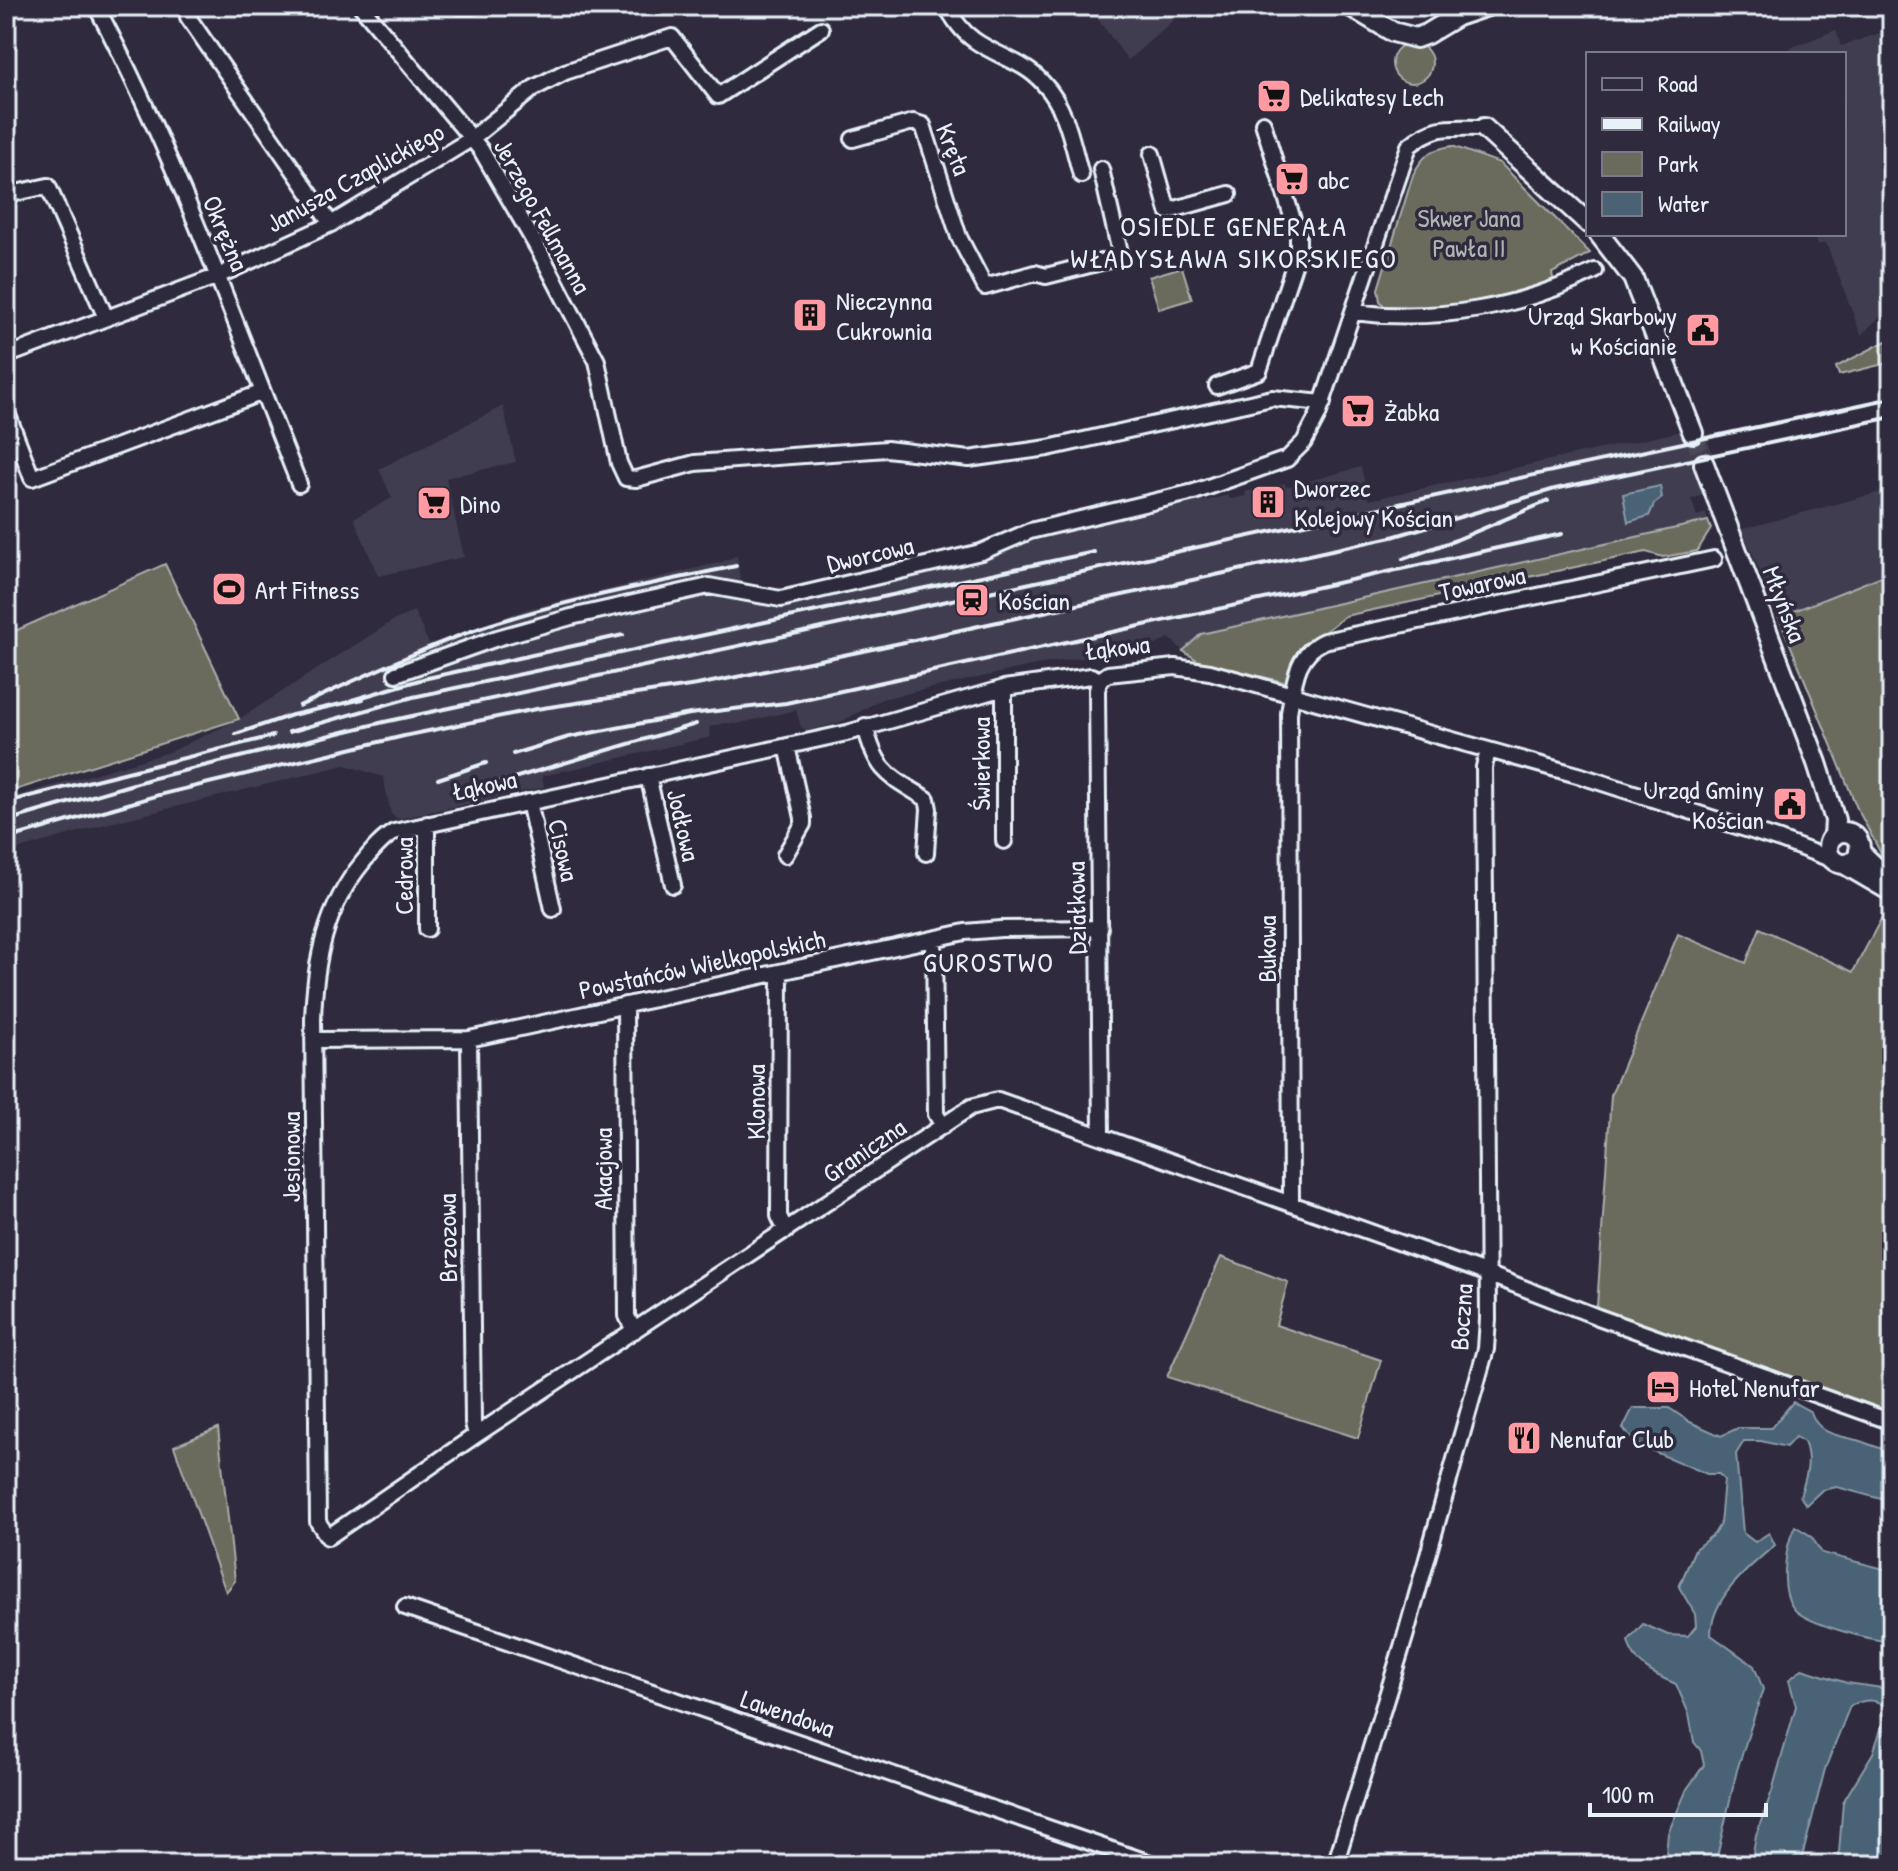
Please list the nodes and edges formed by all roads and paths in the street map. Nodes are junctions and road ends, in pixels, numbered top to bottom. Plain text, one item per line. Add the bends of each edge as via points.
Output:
1 (96, 6) edge
2 (361, 6) edge
3 (459, 6) edge
4 (473, 6) edge
5 (946, 6) edge
6 (1350, 6) edge
7 (1487, 6) edge
8 (188, 17) dead end
9 (821, 29) dead end
10 (1263, 123) dead end
11 (1484, 128) joint
12 (471, 139) junction
13 (853, 139) dead end
14 (1152, 154) dead end
15 (1101, 169) dead end
16 (1081, 175) dead end
17 (1229, 194) dead end
18 (6, 195) edge
19 (1586, 221) edge
20 (331, 224) junction
21 (1601, 236) edge
22 (1595, 271) dead end
23 (218, 276) junction
24 (1353, 312) junction
25 (106, 318) junction
26 (6, 356) edge
27 (1217, 386) dead end
28 (263, 392) junction
29 (1323, 403) junction
30 (6, 410) edge
31 (1693, 433) tunnel mouth
32 (1704, 464) tunnel mouth
33 (299, 484) dead end
34 (1714, 559) dead end
35 (396, 674) dead end
36 (1100, 680) junction
37 (1004, 688) junction
38 (1292, 695) junction
39 (865, 726) junction
40 (787, 746) junction
41 (1488, 751) junction
42 (1817, 763) junction
43 (648, 776) junction
44 (529, 802) junction
45 (427, 824) junction
46 (1832, 838) junction
47 (1004, 841) dead end
48 (1857, 844) junction
49 (1805, 848) junction
50 (926, 853) dead end
51 (785, 855) dead end
52 (1838, 862) junction
53 (1892, 878) edge
54 (673, 885) dead end
55 (1892, 892) edge
56 (553, 909) dead end
57 (1100, 928) junction
58 (427, 929) dead end
59 (934, 939) junction
60 (780, 972) junction
61 (625, 1005) junction
62 (469, 1039) junction
63 (313, 1040) junction
64 (943, 1126) junction
65 (1101, 1135) junction
66 (1291, 1203) junction
67 (786, 1231) junction
68 (1488, 1274) junction
69 (634, 1331) junction
70 (1892, 1422) edge
71 (476, 1435) junction
72 (328, 1537) joint
73 (405, 1607) dead end
74 (1156, 1865) edge
75 (1335, 1865) edge

1 - 23 street, Okrężna via 137,83
2 - 12 street, Jerzego Fellmanna
3 - 4 street
5 - 16 street via 975,41 1028,70 1047,88 1067,124
6 - 7 street via 1393,32 1413,37
8 - 20 street
9 - 12 street, Janusza Czaplickiego via 718,96 672,37 565,72 534,88
10 - 27 street via 1298,236 1298,253 1259,371
11 - 19 street
11 - 24 street, Dworcowa via 1435,129 1409,146
12 - 20 street, Janusza Czaplickiego
12 - 29 street, Jerzego Fellmanna via 540,252 597,361 626,478 695,463 887,449 969,459 1048,448 1272,398
13 - 15 street, Kręta via 913,122 923,125 959,237 985,287 1121,257
14 - 17 street via 1168,211
18 - 25 street via 48,186
20 - 23 street, Janusza Czaplickiego
21 - 31 street via 1639,291
22 - 24 street via 1545,293 1467,311 1408,317
23 - 25 street, Janusza Czaplickiego
23 - 28 street, Okrężna
24 - 29 street, Dworcowa
25 - 26 street, Janusza Czaplickiego
28 - 30 street via 32,478
28 - 33 street, Okrężna
29 - 35 street, Dworcowa via 1309,435 1287,459 1194,492 1030,531 981,552 781,599 709,586 571,617
32 - 42 street, Młyńska
34 - 38 street, Towarowa via 1324,641 1303,658
36 - 37 street, Łąkowa via 1091,676
36 - 38 street, Łąkowa via 1136,670 1189,668
36 - 57 street, Działkowa
37 - 39 street, Łąkowa
37 - 47 street, Świerkowa
38 - 41 street, Łąkowa
38 - 66 street, Bukowa
39 - 40 street, Łąkowa
39 - 50 street via 880,767 927,799
40 - 43 street, Łąkowa
40 - 51 street via 803,824
41 - 49 street, Łąkowa
41 - 68 street, Boczna
42 - 46 street, Młyńska via 1835,820
42 - 48 street, Młyńska via 1840,799
43 - 44 street, Łąkowa
43 - 54 street, Jodłowa
44 - 45 street, Łąkowa
44 - 56 street, Cisowa
45 - 58 street, Cedrowa
45 - 63 street, Jesionowa via 389,835 343,889 318,953
46 - 48 street via 1844,833
46 - 49 street
46 - 52 street via 1828,851
48 - 52 street via 1854,861
48 - 53 street
49 - 52 street, Łąkowa
52 - 55 street, Łąkowa
57 - 59 street, Powstańców Wielkopolskich via 1001,929
57 - 65 street, Działkowa
59 - 60 street, Powstańców Wielkopolskich
59 - 64 street via 936,1114
60 - 61 street, Powstańców Wielkopolskich
60 - 67 street, Klonowa via 779,1216
61 - 62 street, Powstańców Wielkopolskich
61 - 69 street, Akacjowa via 627,1316
62 - 63 street, Powstańców Wielkopolskich
62 - 71 street, Brzozowa
63 - 72 street, Jesionowa via 318,1522
64 - 65 street, Graniczna via 971,1107 998,1100
64 - 67 street, Graniczna
65 - 66 street, Graniczna
66 - 68 street, Graniczna
67 - 69 street, Graniczna
68 - 70 street, Graniczna
68 - 75 street, Boczna via 1486,1349 1476,1389
69 - 71 street, Graniczna
71 - 72 street, Graniczna
73 - 74 street, Lawendowa

